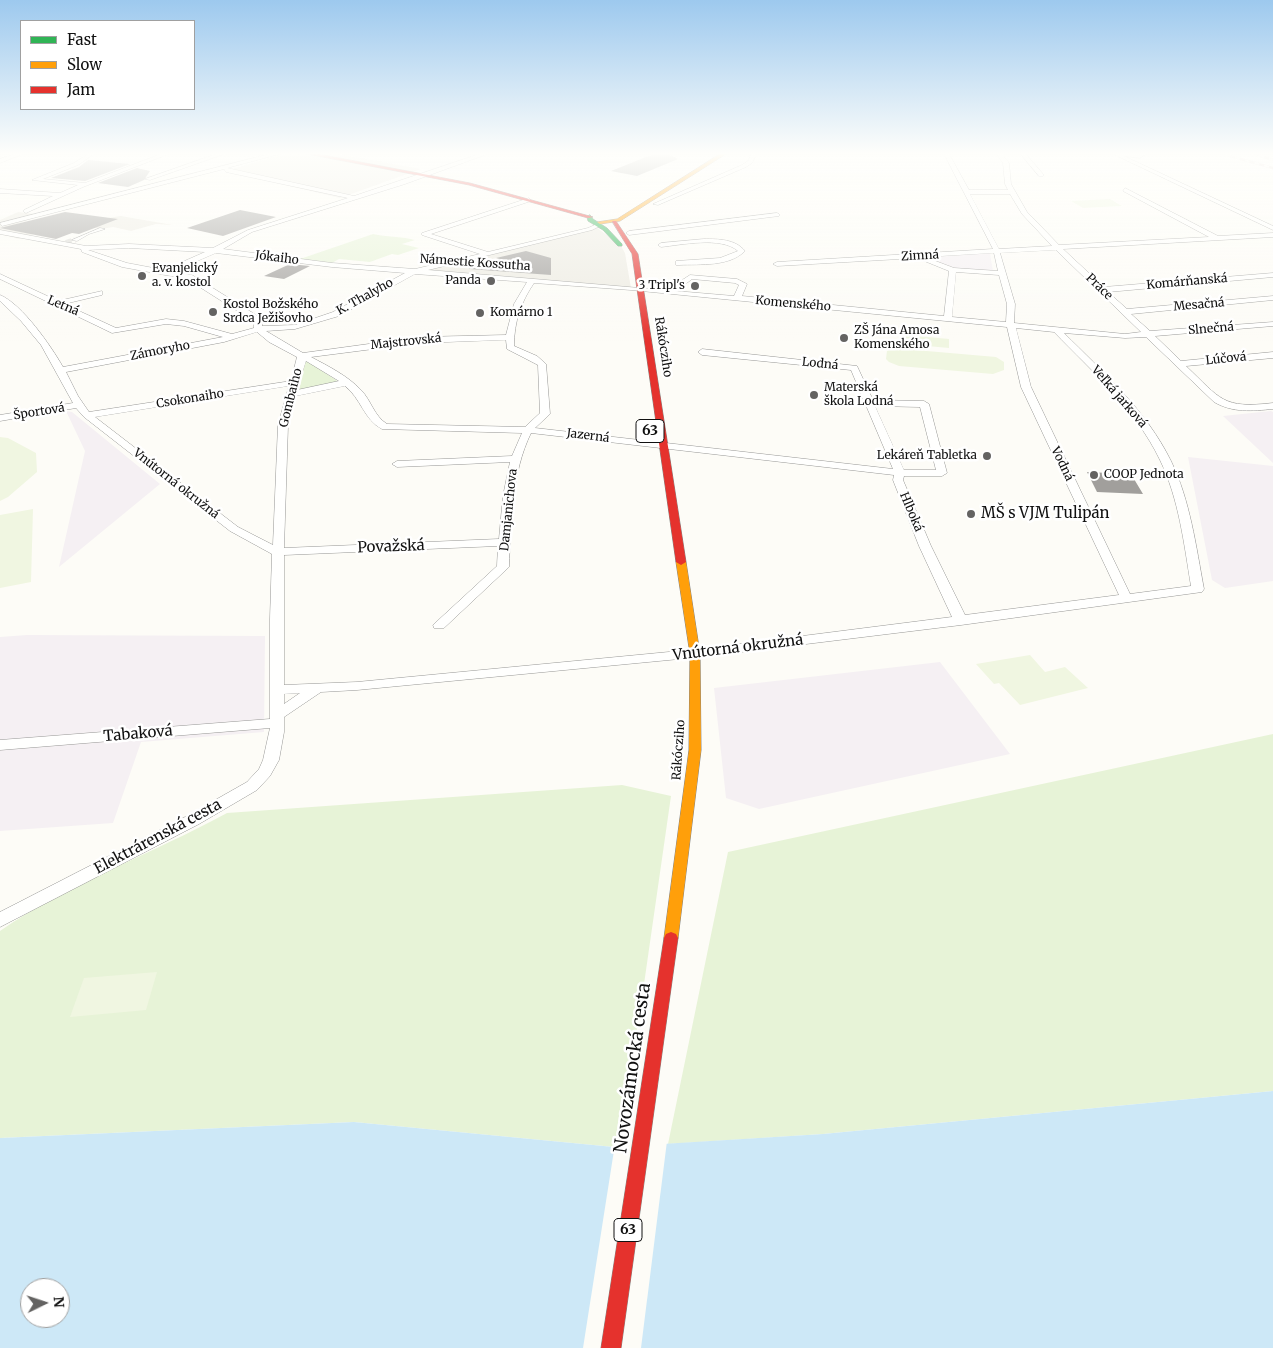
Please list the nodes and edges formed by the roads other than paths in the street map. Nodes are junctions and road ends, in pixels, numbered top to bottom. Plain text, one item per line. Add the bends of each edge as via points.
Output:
1 (18, 215) edge
2 (37, 215) edge
3 (303, 215) edge
4 (483, 215) edge
5 (574, 215) edge
6 (583, 215) edge
7 (622, 215) edge
8 (633, 215) edge
9 (777, 215) dead end
10 (978, 215) edge
11 (1026, 215) edge
12 (1172, 215) edge
13 (1245, 215) edge
14 (615, 218) junction
15 (595, 219) junction
16 (1, 224) edge
17 (1273, 228) edge
18 (102, 229) dead end
19 (583, 230) junction
20 (0, 232) edge
21 (629, 233) junction
22 (1273, 235) edge
23 (1215, 238) junction
24 (653, 239) junction
25 (74, 240) tunnel mouth
26 (1057, 247) junction
27 (86, 248) junction
28 (635, 250) junction
29 (214, 251) junction
30 (996, 252) junction
31 (486, 254) junction
32 (918, 256) junction
33 (674, 258) junction
34 (777, 264) dead end
35 (953, 270) junction
36 (412, 272) junction
37 (163, 273) junction
38 (1001, 273) junction
39 (1273, 275) edge
40 (0, 276) edge
41 (690, 277) junction
42 (532, 281) junction
43 (680, 284) dead end
44 (635, 288) junction
45 (1101, 290) junction
46 (99, 293) dead end
47 (0, 298) edge
48 (1273, 298) edge
49 (737, 299) junction
50 (57, 303) junction
51 (1124, 312) junction
52 (948, 319) junction
53 (1273, 324) edge
54 (1011, 325) junction
55 (258, 329) junction
56 (1057, 330) junction
57 (1149, 335) junction
58 (231, 336) junction
59 (510, 337) junction
60 (702, 352) dead end
61 (1273, 354) edge
62 (302, 356) junction
63 (1179, 364) junction
64 (60, 370) junction
65 (344, 382) junction
66 (294, 383) junction
67 (291, 394) junction
68 (869, 403) junction
69 (77, 405) junction
70 (1273, 406) edge
71 (87, 415) junction
72 (0, 418) edge
73 (529, 430) junction
74 (652, 444) junction
75 (664, 446) junction
76 (515, 459) junction
77 (397, 464) dead end
78 (655, 468) dead end
79 (900, 474) junction
80 (504, 542) junction
81 (277, 552) junction
82 (1198, 589) joint
83 (1126, 598) junction
84 (961, 621) junction
85 (439, 625) dead end
86 (695, 654) junction
87 (316, 689) junction
88 (276, 690) junction
89 (683, 695) dead end
90 (277, 719) junction
91 (0, 745) edge
92 (690, 793) junction
93 (0, 920) edge
94 (611, 1348) edge

1 - 16 street
2 - 16 street
3 - 29 street via 250,232
4 - 31 street via 424,234
5 - 19 street via 590,224
6 - 15 main road
7 - 14 main road
8 - 21 main road via 626,220
9 - 24 street
10 - 30 street, Vodná
11 - 26 street, Práce
12 - 23 street
13 - 17 street
14 - 15 main road, Námestie Kossutha
14 - 28 main road
15 - 19 street, Námestie Kossutha
15 - 44 main road, Rákócziho / 63 via 625,253
18 - 25 street
19 - 31 street, Námestie Kossutha
20 - 27 street, Jókaiho
21 - 24 street
21 - 28 main road, 63
22 - 23 street, Zimná
23 - 26 street, Zimná
24 - 33 street
24 - 33 street via 715,241 741,250 738,254 716,260
26 - 30 street, Zimná
26 - 45 street, Práce
27 - 29 street, Jókaiho via 129,246
27 - 37 street, Gombaiho via 84,251
28 - 44 main road, Rákócziho / 63
29 - 36 street, Jókaiho
29 - 37 street
30 - 32 street, Zimná
30 - 38 street, Vodná
31 - 36 street, Námestie Kossutha
32 - 34 street, Zimná
32 - 35 street
33 - 41 street
35 - 38 street
35 - 52 street
36 - 42 street, Námestie Kossutha
36 - 55 street, K. Thalyho via 318,322
37 - 55 street, Gombaiho via 189,277 253,317 258,322
38 - 54 street, Vodná via 1011,304
39 - 45 street, Komárňanská
40 - 50 street, Letná
41 - 43 street
41 - 49 street via 740,282 743,284
42 - 44 street, Námestie Kossutha
42 - 59 street via 520,296
44 - 49 street, Komenského
44 - 74 main road, Rákócziho / 63
44 - 75 main road, Rákócziho / 63
45 - 51 street, Práce
46 - 50 street
47 - 64 street, Vnútorná okružná via 43,341
48 - 51 street, Mesačná
49 - 52 street, Komenského
50 - 58 street, Letná via 115,331 157,322 177,322
51 - 57 street, Práce
52 - 54 street, Komenského
53 - 57 street, Slnečná
54 - 56 street, Komenského
54 - 83 street, Vodná via 1026,387
55 - 58 street, Zámoryho
55 - 62 street, Gombaiho
56 - 57 street, Komenského
56 - 82 street, Veľká jarková via 1136,414 1159,448 1175,483
57 - 63 street, Práce
58 - 64 street, Zámoryho
59 - 62 street, Majstrovská via 420,340
59 - 73 street, Damjanichova via 510,347 534,358 543,368 545,414
60 - 68 street, Lodná via 854,368
61 - 63 street, Lúčová
62 - 65 street, Jazerná
62 - 66 street, Gombaiho
63 - 70 street, Práce via 1225,406 1243,409
64 - 69 street, Vnútorná okružná
65 - 67 street
65 - 73 street, Jazerná via 358,393 379,424 385,427
66 - 67 street, Gombaiho
66 - 71 street, Csokonaiho
67 - 81 street, Gombaiho via 283,425
68 - 79 street, Lodná
68 - 79 street, Hlboká via 924,404 942,473
69 - 71 street, Vnútorná okružná
69 - 72 street, Športová
71 - 81 street, Vnútorná okružná via 234,529
73 - 74 street, Jazerná
73 - 76 street, Damjanichova
74 - 75 street, Jazerná
74 - 78 main road, Rákócziho / 63
75 - 79 street, Jazerná
75 - 86 main road, Rákócziho / 63
76 - 77 street
76 - 80 street, Damjanichova
79 - 84 street, Hlboká via 901,488
80 - 81 street, Považská
80 - 85 street, Damjanichova via 503,567
81 - 88 street
82 - 83 street, Vnútorná okružná
83 - 84 street, Vnútorná okružná
84 - 86 street, Vnútorná okružná
86 - 87 street, Vnútorná okružná
86 - 92 main road, Rákócziho / 63 via 695,750
87 - 88 street, Vnútorná okružná
87 - 90 street
88 - 90 street
89 - 92 main road, Rákócziho / 63
90 - 91 street, Tabaková
90 - 93 street, Elektrárenská cesta via 271,760 252,786
92 - 94 main road, Novozámocká cesta / 63

